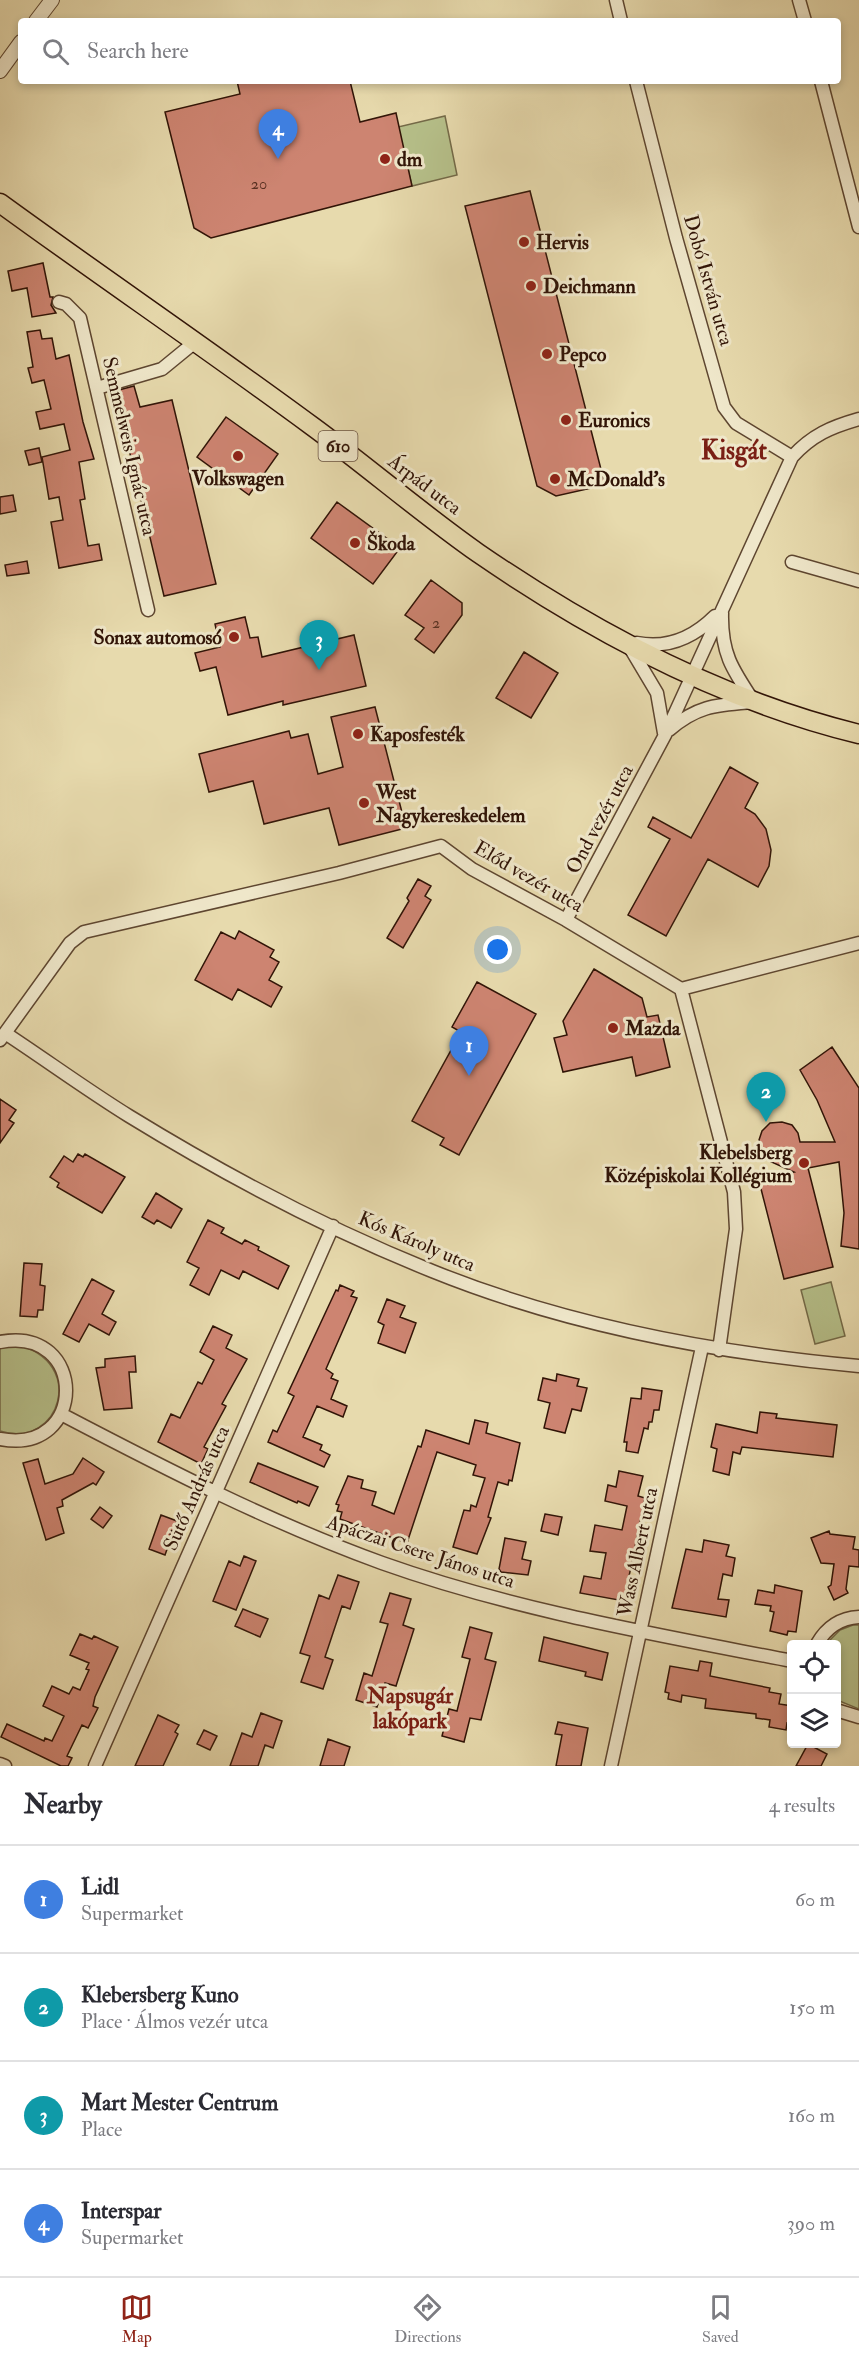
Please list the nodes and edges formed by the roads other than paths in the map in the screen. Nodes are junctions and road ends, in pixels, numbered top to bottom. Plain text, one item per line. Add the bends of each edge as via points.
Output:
1 (52, 0) edge
2 (616, 0) edge
3 (799, 0) edge
4 (38, 18) edge
5 (620, 18) edge
6 (804, 18) edge
7 (18, 46) edge
8 (0, 71) edge
9 (637, 84) edge
10 (822, 84) edge
11 (0, 203) edge
12 (859, 226) edge
13 (59, 302) dead end
14 (195, 342) junction
15 (97, 388) junction
16 (859, 419) edge
17 (792, 457) junction
18 (792, 562) dead end
19 (859, 581) edge
20 (722, 609) junction
21 (148, 610) dead end
22 (626, 641) junction
23 (691, 675) junction
24 (754, 702) junction
25 (859, 734) edge
26 (665, 735) junction
27 (566, 920) junction
28 (859, 943) edge
29 (681, 989) junction
30 (3, 1036) edge
31 (333, 1226) junction
32 (0, 1342) edge
33 (702, 1347) junction
34 (719, 1350) junction
35 (859, 1366) edge
36 (61, 1414) junction
37 (0, 1439) edge
38 (215, 1495) junction
39 (859, 1617) edge
40 (640, 1632) junction
41 (820, 1640) edge
42 (787, 1660) edge
43 (841, 1711) edge
44 (859, 1718) edge
45 (0, 1764) edge
46 (5, 1766) edge
47 (95, 1766) edge
48 (611, 1766) edge

1 - 4 street
2 - 5 street
3 - 6 street
7 - 8 street
9 - 17 street, Dobó István utca via 724,407 736,423
10 - 12 street
11 - 14 main road, Árpád utca / 610
13 - 15 street, Semmelweis Ignác utca via 80,318
14 - 15 street via 162,369
14 - 22 main road, Árpád utca / 610 via 478,552
15 - 21 street, Semmelweis Ignác utca
16 - 17 street via 829,427 807,440
17 - 20 street, Ond vezér utca
18 - 19 street
20 - 22 street via 699,632 684,639 655,647
20 - 23 street, Ond vezér utca
20 - 24 street via 726,657
22 - 23 main road, Árpád utca / 610
22 - 26 street via 657,693
23 - 24 main road, Árpád utca / 610
23 - 26 street, Ond vezér utca
24 - 25 main road, Árpád utca / 610
24 - 26 street, Ond vezér utca via 698,710 686,715
26 - 27 street, Ond vezér utca
27 - 29 street, Előd vezér utca
27 - 30 street, Előd vezér utca via 472,869 441,846 84,932 70,943
28 - 29 street
29 - 34 street via 734,1192 736,1228
30 - 31 street, Kós Károly utca via 203,1159
31 - 33 street, Kós Károly utca via 432,1271 511,1299 594,1323
31 - 38 street, Sütő András utca
32 - 36 street via 34,1342 50,1352 67,1383
33 - 34 street, Kós Károly utca
33 - 40 street, Wass Albert utca
34 - 35 street, Kós Károly utca
36 - 37 street via 47,1431 32,1439
36 - 38 street, Apáczai Csere János utca
38 - 40 street, Apáczai Csere János utca via 394,1567 473,1592
38 - 47 street, Sütő András utca
39 - 41 street via 835,1624
40 - 42 street, Apáczai Csere János utca
40 - 48 street, Wass Albert utca
43 - 44 street
45 - 46 street

